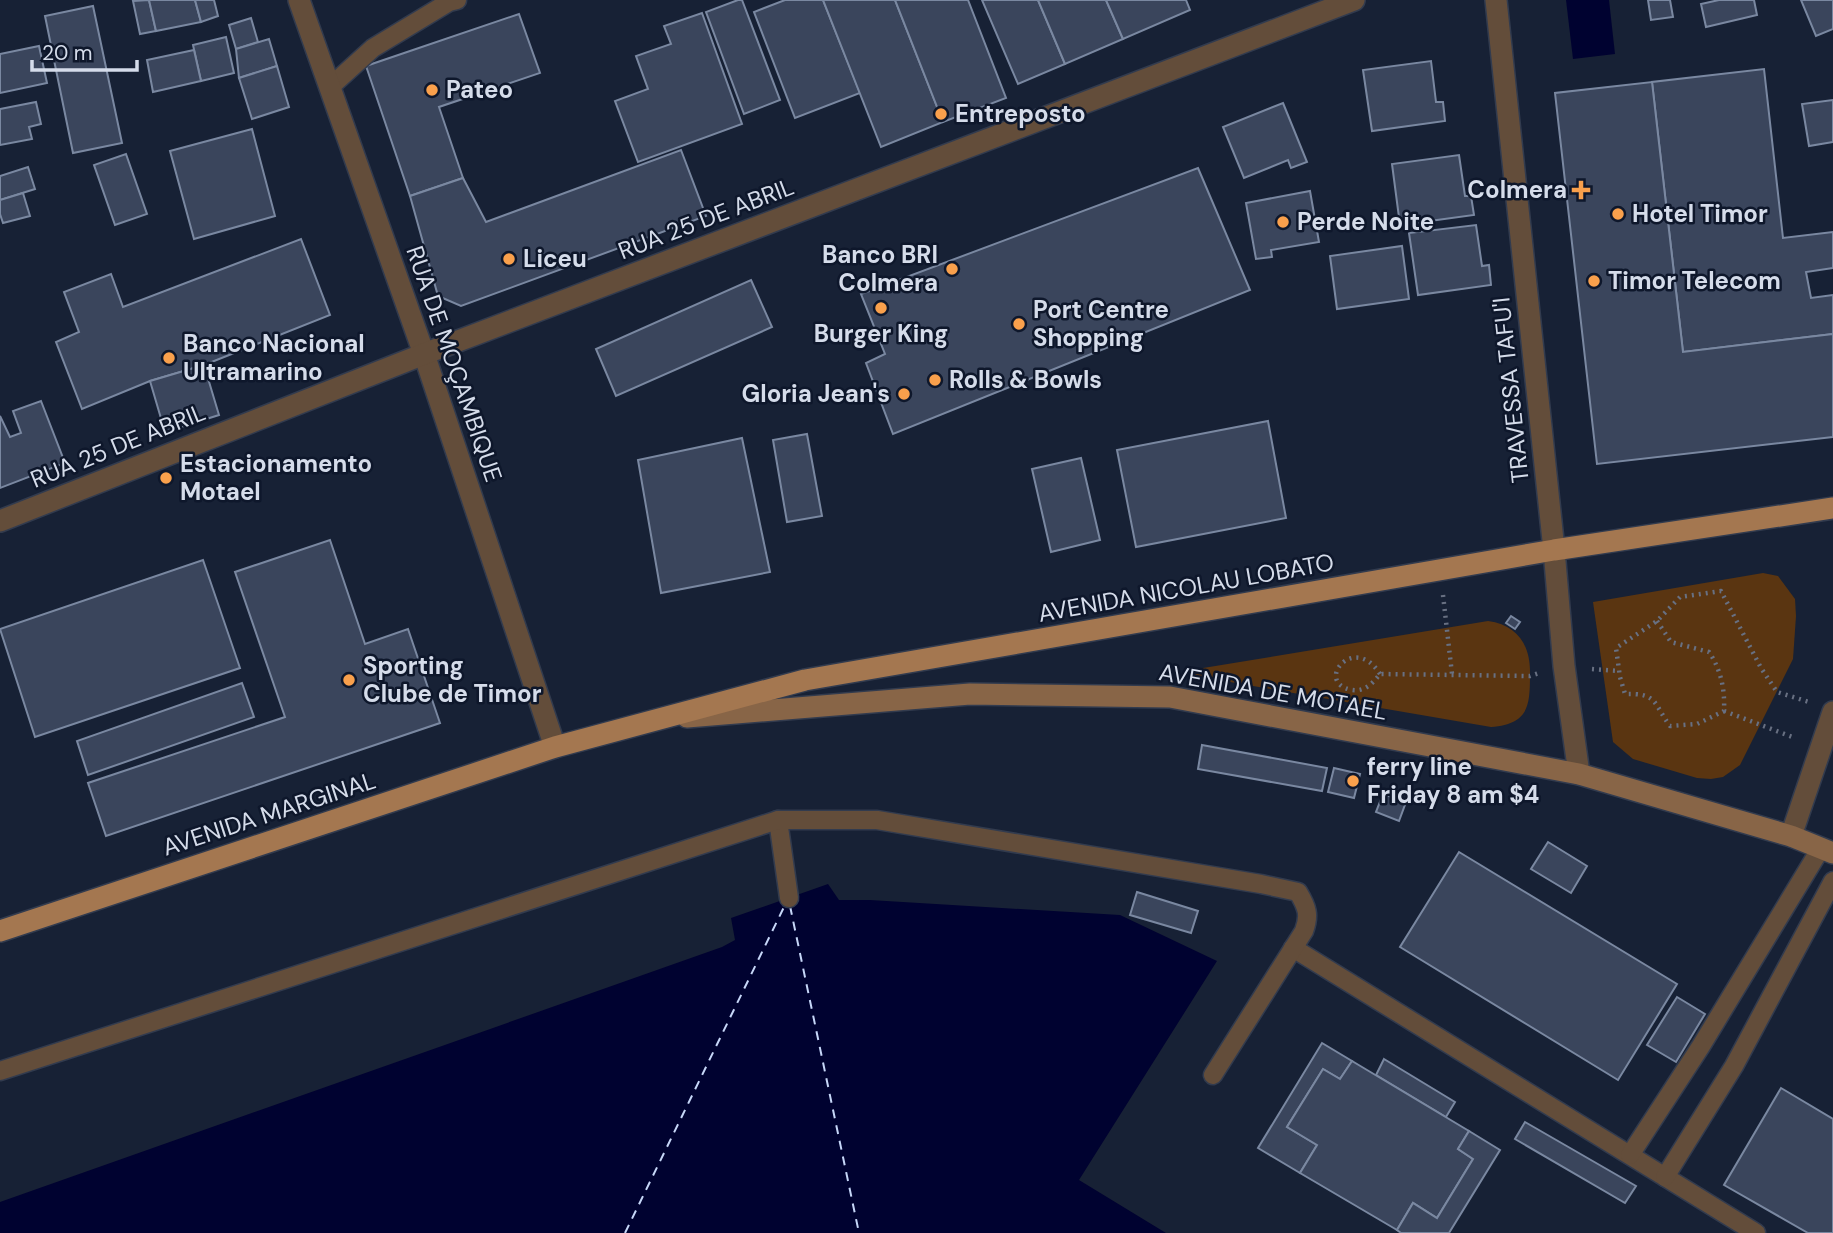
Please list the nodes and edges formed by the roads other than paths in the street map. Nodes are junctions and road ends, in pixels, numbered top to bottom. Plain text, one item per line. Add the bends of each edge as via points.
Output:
1 (299, 0) edge
2 (457, 0) edge
3 (1354, 0) edge
4 (1496, 0) edge
5 (330, 87) junction
6 (424, 354) junction
7 (1833, 508) edge
8 (0, 521) edge
9 (1554, 550) junction
10 (1833, 712) edge
11 (647, 721) junction
12 (555, 747) junction
13 (1579, 774) junction
14 (778, 820) junction
15 (1791, 836) junction
16 (1827, 851) edge
17 (1833, 881) edge
18 (789, 898) dead end
19 (0, 931) edge
20 (1293, 948) junction
21 (0, 1071) edge
22 (1213, 1075) dead end
23 (1630, 1155) junction
24 (1665, 1177) junction
25 (1756, 1233) edge

1 - 5 street, RUA DE MOÇAMBIQUE
2 - 5 lane via 373,48
3 - 6 street, RUA 25 DE ABRIL
4 - 9 street, TRAVESSA TAFU'I
5 - 6 street, RUA DE MOÇAMBIQUE
6 - 8 street, RUA 25 DE ABRIL
6 - 12 street, RUA DE MOÇAMBIQUE
7 - 9 main road, AVENIDA NICOLAU LOBATO
9 - 11 main road, AVENIDA NICOLAU LOBATO via 805,680
9 - 13 street, TRAVESSA TAFU'I
10 - 15 street
11 - 12 main road, AVENIDA NICOLAU LOBATO
11 - 13 main road, AVENIDA DE MOTAEL via 970,694 1170,697
12 - 19 main road, AVENIDA MARGINAL
13 - 15 main road, AVENIDA DE MOTAEL
14 - 18 lane
14 - 20 lane via 877,820 1298,892 1309,917
14 - 21 lane
15 - 16 main road, AVENIDA DE MOTAEL
16 - 23 lane
17 - 24 lane via 1734,1066
20 - 22 lane
20 - 23 lane
23 - 24 lane
24 - 25 lane

